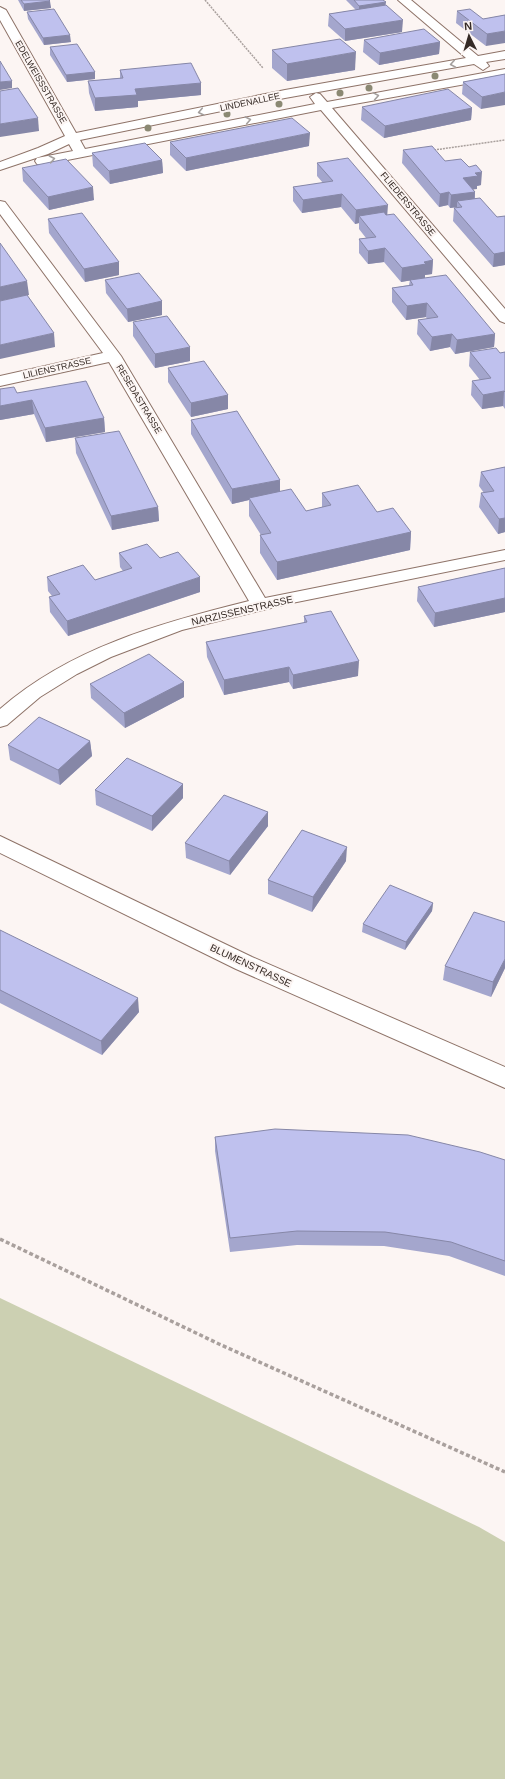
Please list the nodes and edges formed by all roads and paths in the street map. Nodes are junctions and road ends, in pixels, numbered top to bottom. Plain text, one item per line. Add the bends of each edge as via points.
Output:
1 (205, 0) edge
2 (404, 0) edge
3 (0, 10) edge
4 (505, 55) edge
5 (476, 60) junction
6 (499, 74) edge
7 (310, 90) junction
8 (285, 94) junction
9 (324, 106) junction
10 (72, 138) junction
11 (505, 140) edge
12 (430, 151) edge
13 (81, 153) junction
14 (0, 166) edge
15 (0, 169) edge
16 (0, 205) edge
17 (505, 318) edge
18 (113, 356) junction
19 (0, 381) edge
20 (505, 555) edge
21 (260, 604) junction
22 (0, 720) edge
23 (0, 844) edge
24 (505, 1078) edge
25 (0, 1239) edge
26 (505, 1472) edge

1 - 8 path
2 - 5 street
3 - 10 street, EDELWEISSSTRASSE
4 - 5 street, LINDENALLEE
5 - 6 street
5 -> 7 street, LINDENALLEE
9 -> 6 street, LINDENALLEE
7 - 8 street, LINDENALLEE
7 - 9 street, FLIEDERSTRASSE
8 -> 10 street, LINDENALLEE
13 -> 9 street, LINDENALLEE
9 - 17 street, FLIEDERSTRASSE
10 - 13 street, EDELWEISSSTRASSE
10 - 14 street, LINDENALLEE
11 - 12 path
15 -> 13 street, LINDENALLEE
16 - 18 street, RESEDASTRASSE
18 - 19 street, LILIENSTRASSE
18 - 21 street, RESEDASTRASSE
20 - 21 street, NARZISSENSTRASSE
21 - 22 street, NARZISSENSTRASSE via 177,625 107,652 73,668 37,690
23 - 24 street, BLUMENSTRASSE via 244,963
25 - 26 path via 219,1344

